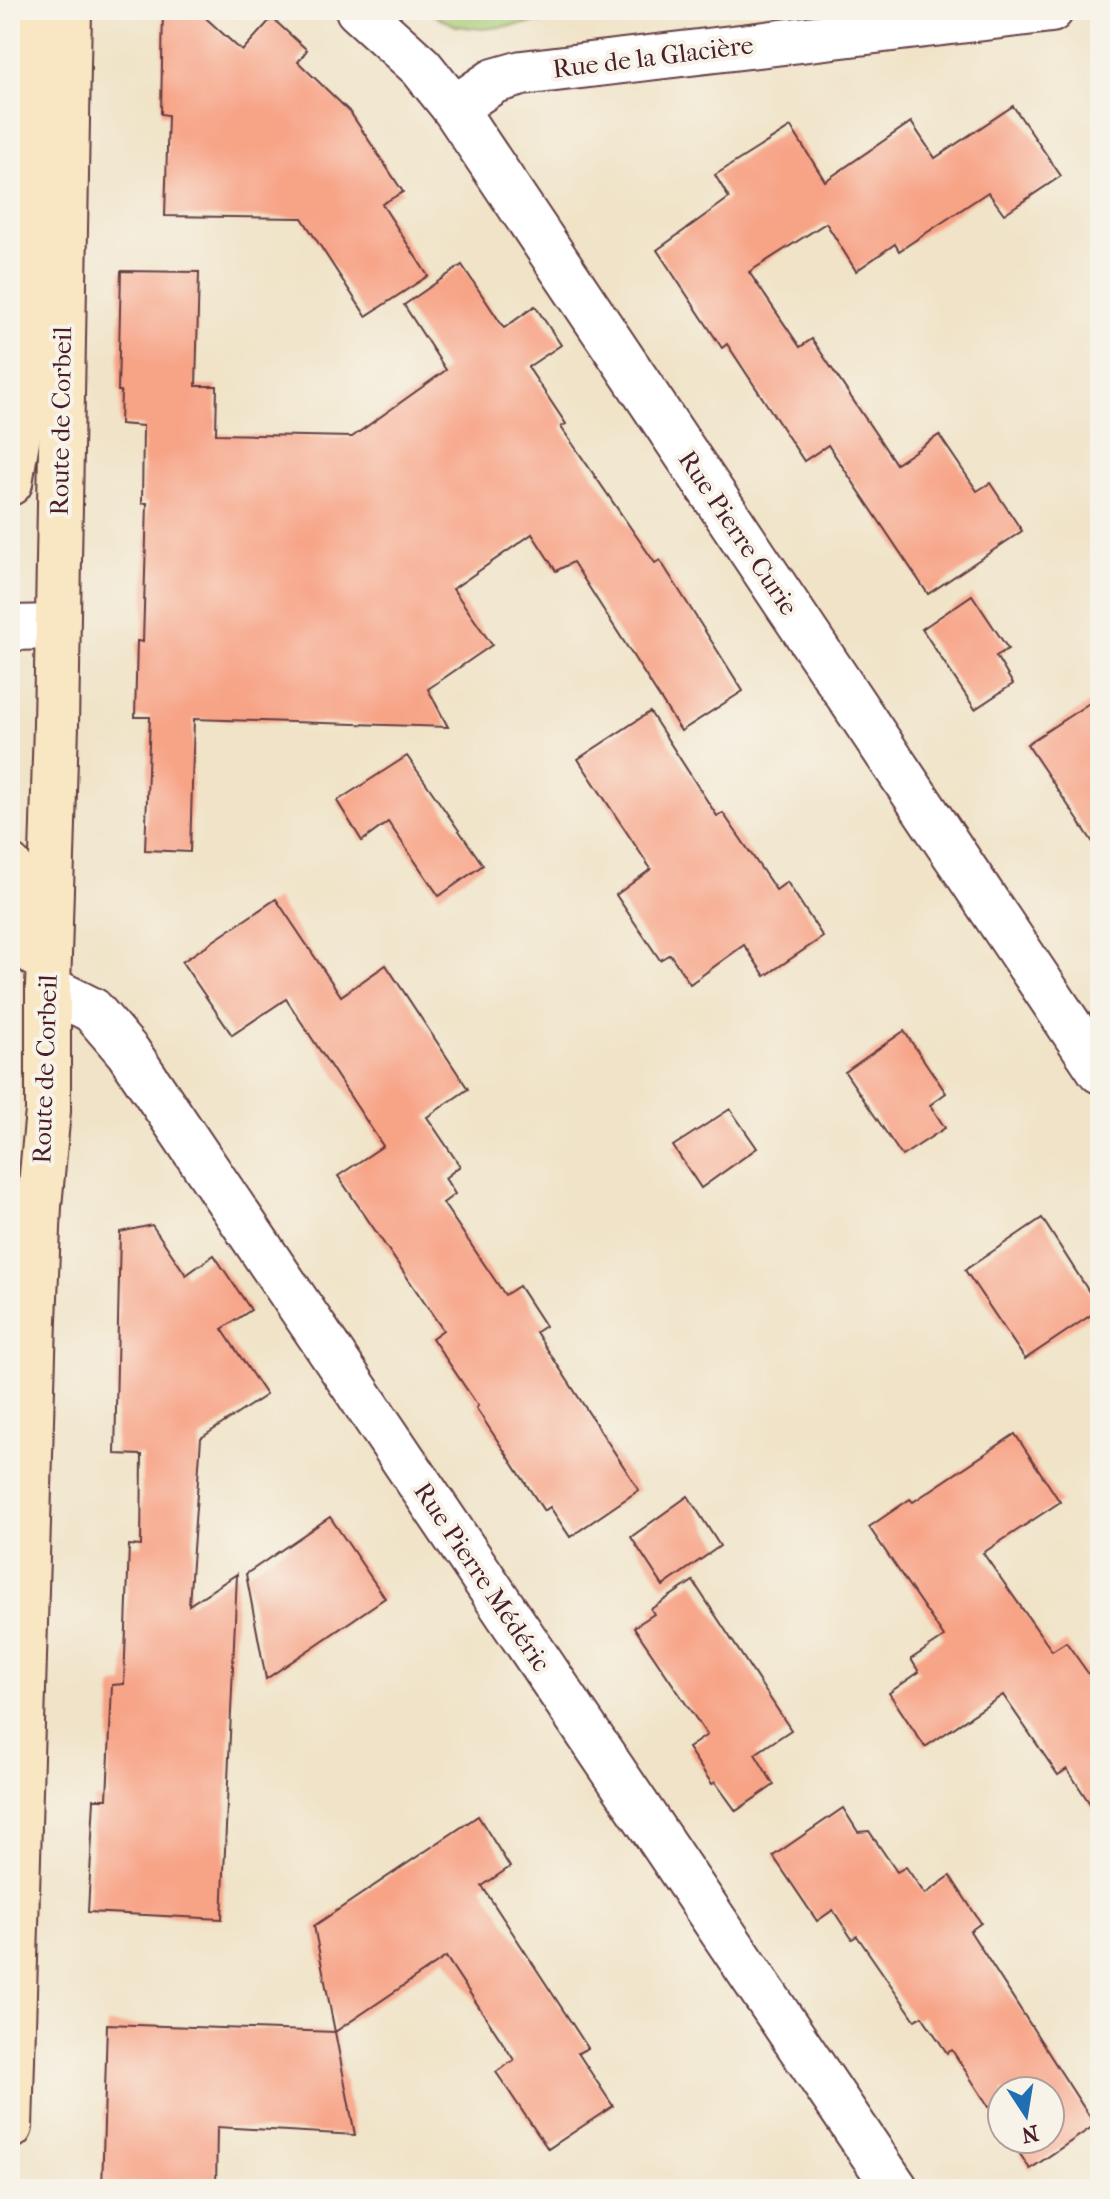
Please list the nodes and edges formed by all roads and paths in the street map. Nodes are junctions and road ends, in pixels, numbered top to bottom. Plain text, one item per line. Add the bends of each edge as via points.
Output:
1 (31, 10) edge
2 (69, 10) edge
3 (358, 10) edge
4 (1051, 10) edge
5 (454, 108) junction
6 (10, 483) edge
7 (57, 627) junction
8 (10, 628) edge
9 (10, 867) edge
10 (48, 988) junction
11 (1100, 1071) edge
12 (10, 2127) edge
13 (896, 2189) edge

1 - 6 main road, Route de Corbeil via 19,428
2 - 7 main road, Route de Corbeil
3 - 5 street, Rue Pierre Curie via 421,67
4 - 5 street, Rue de la Glacière via 522,73 494,81
5 - 11 street, Rue Pierre Curie
7 - 8 street
7 - 10 main road, Route de Corbeil
9 - 10 main road
10 - 12 main road, Route de Corbeil via 48,1111 34,1320
10 - 13 street, Rue Pierre Médéric via 92,1010 128,1052

